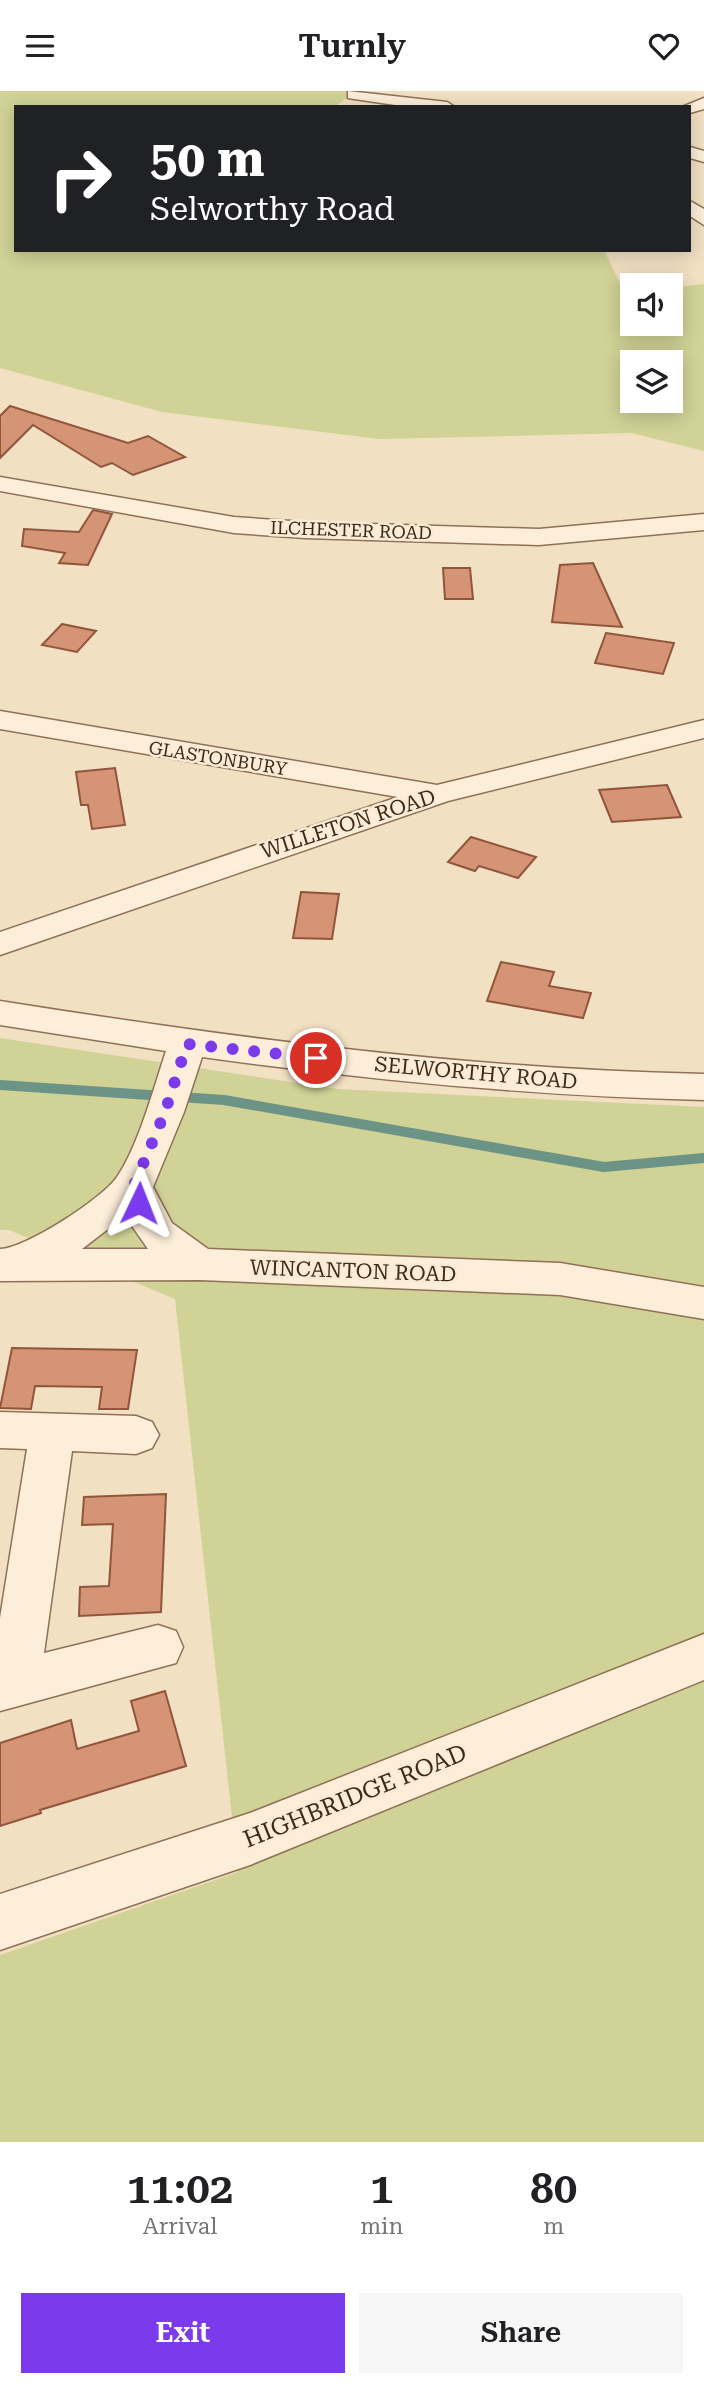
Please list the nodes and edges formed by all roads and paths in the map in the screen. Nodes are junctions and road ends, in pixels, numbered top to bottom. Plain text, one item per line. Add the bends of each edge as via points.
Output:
1 (354, 94) dead end
2 (433, 105) edge
3 (0, 484) edge
4 (704, 522) edge
5 (0, 720) edge
6 (704, 729) edge
7 (437, 794) junction
8 (0, 944) edge
9 (0, 1013) edge
10 (177, 1077) junction
11 (704, 1087) edge
12 (133, 1188) junction
13 (0, 1264) edge
14 (200, 1265) junction
15 (704, 1303) edge
16 (0, 1430) edge
17 (52, 1432) junction
18 (136, 1435) dead end
19 (158, 1647) dead end
20 (704, 1657) edge
21 (8, 1686) edge
22 (0, 1921) edge

1 - 2 street
3 - 4 street, ILCHESTER ROAD via 234,524 305,530 539,537
5 - 7 street, GLASTONBURY
6 - 7 street, WILLETON ROAD
7 - 8 street, WILLETON ROAD
9 - 10 street, SELWORTHY ROAD
10 - 11 street, SELWORTHY ROAD via 444,1073
10 - 12 street
12 - 13 street via 76,1233 39,1255
12 - 14 street via 145,1219 163,1241
13 - 14 street, WINCANTON ROAD
14 - 15 street, WINCANTON ROAD via 560,1279
16 - 17 street
17 - 18 street
17 - 21 street
19 - 21 street
20 - 22 street, HIGHBRIDGE ROAD via 250,1839

